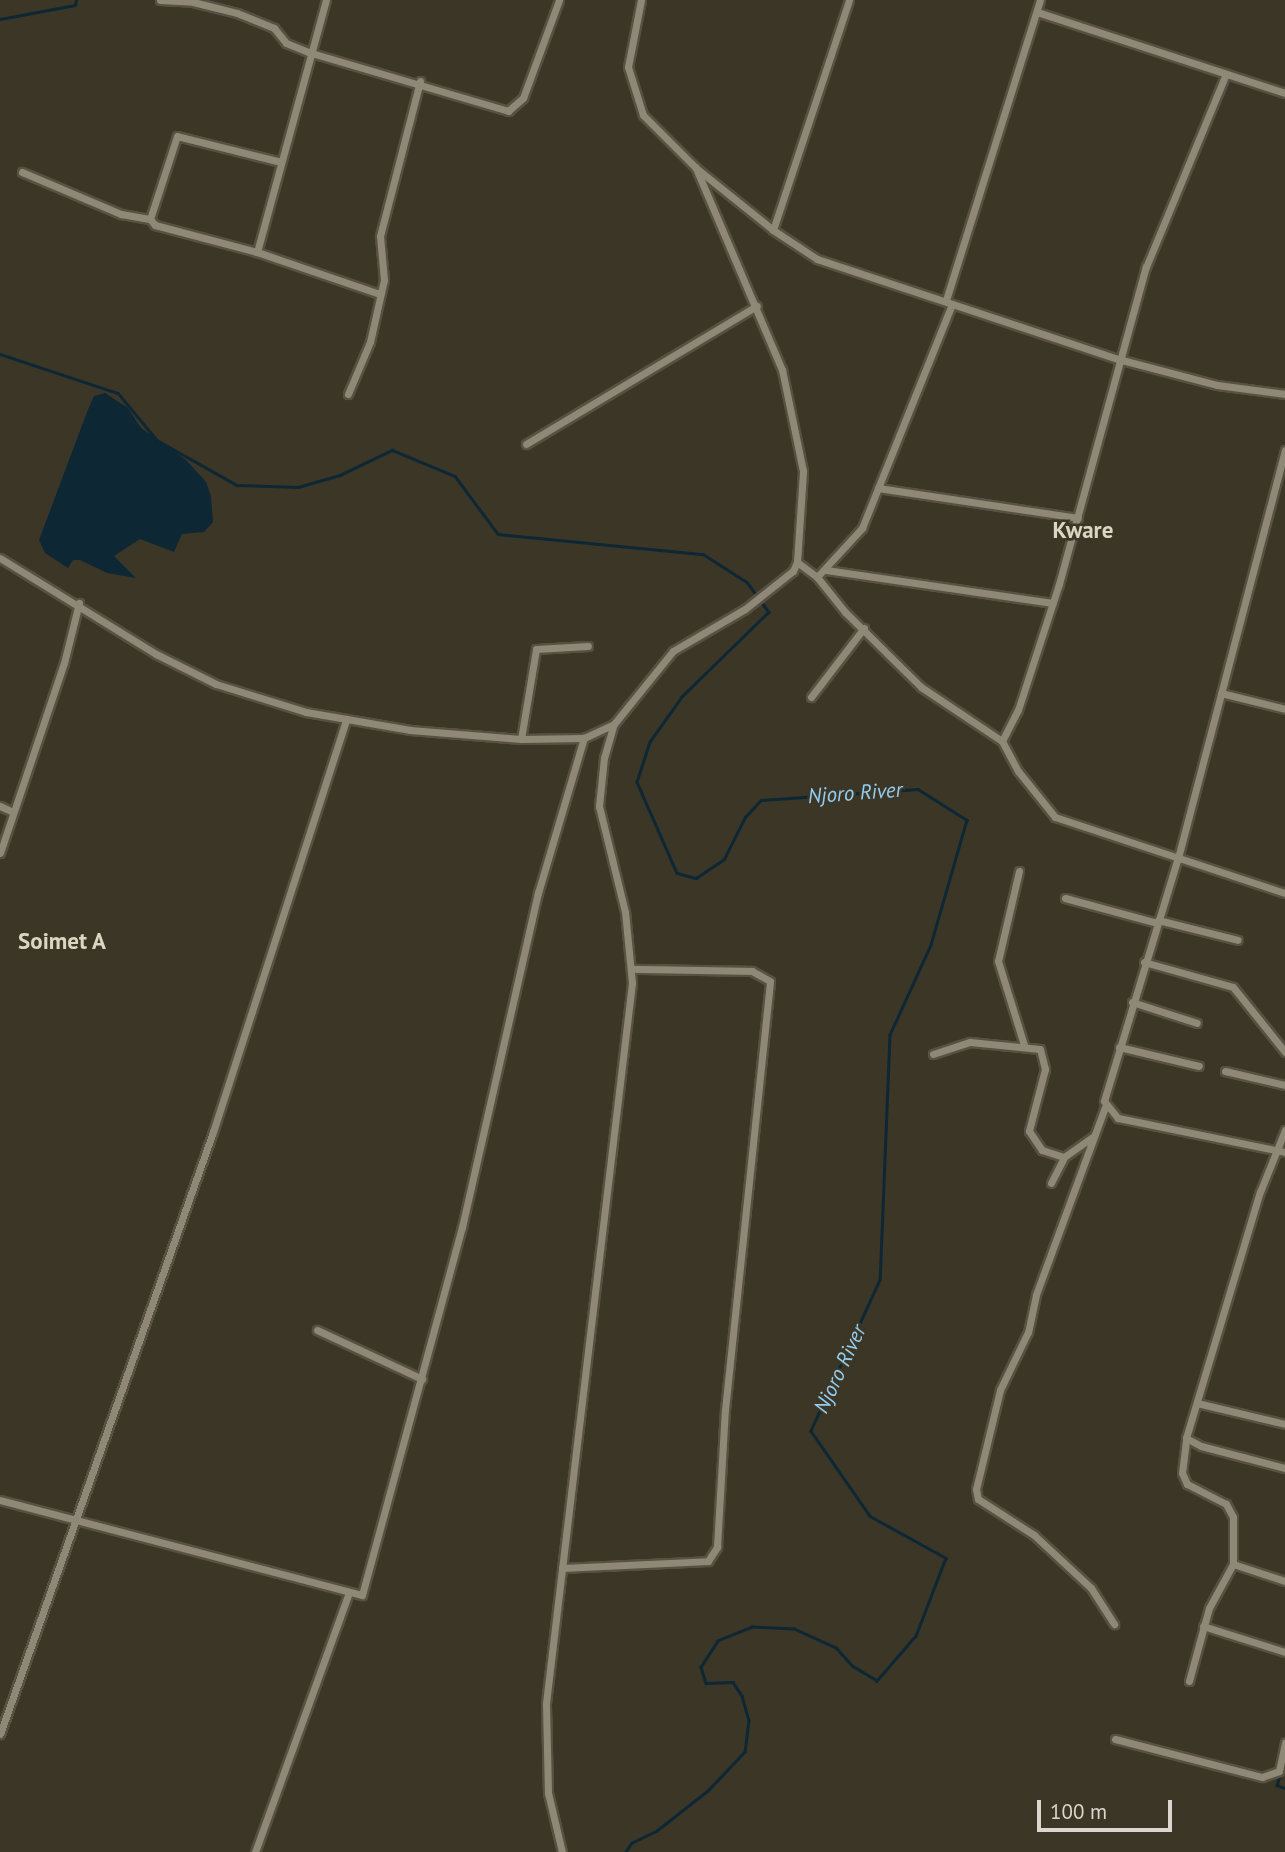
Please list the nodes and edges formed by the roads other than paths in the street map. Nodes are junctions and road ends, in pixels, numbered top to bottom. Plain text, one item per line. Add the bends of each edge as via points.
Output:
1 (160, 0) edge
2 (326, 0) edge
3 (641, 0) edge
4 (849, 0) edge
5 (1040, 0) edge
6 (555, 1) edge
7 (1037, 12) junction
8 (308, 52) junction
9 (1226, 74) junction
10 (420, 81) junction
11 (1285, 93) edge
12 (281, 162) junction
13 (696, 168) junction
14 (22, 172) dead end
15 (150, 219) junction
16 (773, 230) junction
17 (257, 252) junction
18 (380, 294) junction
19 (949, 302) junction
20 (757, 306) junction
21 (1118, 359) junction
22 (348, 394) dead end
23 (1285, 394) edge
24 (526, 444) dead end
25 (1285, 450) edge
26 (878, 488) junction
27 (1078, 518) junction
28 (0, 558) edge
29 (797, 562) junction
30 (827, 570) junction
31 (817, 577) junction
32 (79, 603) junction
33 (1053, 603) junction
34 (864, 628) junction
35 (588, 646) dead end
36 (1221, 693) junction
37 (811, 697) dead end
38 (1285, 709) edge
39 (346, 719) junction
40 (614, 724) junction
41 (584, 738) junction
42 (522, 739) junction
43 (1002, 741) junction
44 (0, 806) edge
45 (13, 812) junction
46 (0, 853) edge
47 (1179, 854) junction
48 (1019, 872) dead end
49 (1285, 893) edge
50 (1065, 898) dead end
51 (1157, 921) junction
52 (1238, 940) dead end
53 (1144, 962) junction
54 (632, 969) junction
55 (1132, 1002) junction
56 (1197, 1023) dead end
57 (1024, 1045) junction
58 (1119, 1047) junction
59 (1285, 1052) edge
60 (933, 1054) dead end
61 (1199, 1066) dead end
62 (1225, 1071) dead end
63 (1285, 1085) edge
64 (1105, 1107) junction
65 (1285, 1130) edge
66 (1093, 1137) junction
67 (1281, 1151) edge
68 (1064, 1157) junction
69 (1051, 1183) dead end
70 (317, 1330) dead end
71 (422, 1379) junction
72 (1197, 1403) junction
73 (1285, 1424) edge
74 (1186, 1438) junction
75 (1285, 1468) edge
76 (0, 1500) edge
77 (78, 1520) junction
78 (1233, 1564) junction
79 (562, 1568) junction
80 (1285, 1581) edge
81 (349, 1593) junction
82 (1114, 1624) dead end
83 (1203, 1626) junction
84 (1285, 1651) edge
85 (1189, 1681) dead end
86 (0, 1734) edge
87 (1115, 1739) dead end
88 (1284, 1747) edge
89 (255, 1852) edge
90 (562, 1852) edge

1 - 8 street via 194,2 237,13 274,27 286,43
2 - 8 street
3 - 13 street via 629,58 635,97 655,131
4 - 16 street
5 - 7 street
6 - 10 street via 523,98 514,109 500,109
7 - 9 street
7 - 19 street
8 - 10 street
8 - 12 street
9 - 11 street
9 - 21 street via 1146,267
10 - 18 street via 380,236 384,280
12 - 15 street via 177,136
12 - 17 street
13 - 16 street
13 - 20 street
14 - 15 street via 121,214
15 - 17 street via 155,225
16 - 19 street via 817,259
17 - 18 street
18 - 22 street via 370,342
19 - 21 street
19 - 26 street
20 - 24 street
20 - 29 street via 782,370 803,471
21 - 23 street via 1217,385
21 - 27 street
25 - 36 street
26 - 27 street
26 - 30 street via 862,528
27 - 33 street
28 - 32 street
29 - 31 street
29 - 40 street via 745,609 673,651
30 - 31 street
30 - 33 street
31 - 34 street
32 - 39 street via 156,654 216,684 306,712
32 - 45 street via 64,663
33 - 43 street via 1018,710
34 - 37 street
34 - 43 street via 921,687
35 - 42 street via 536,649
36 - 38 street
36 - 47 street
39 - 42 street via 410,730
39 - 77 street via 213,1132
40 - 41 street
40 - 54 street via 604,758 599,806 625,912
41 - 42 street
41 - 71 street via 538,893 507,1040
43 - 47 street via 1018,771 1055,817
44 - 45 street
45 - 46 street
47 - 49 street
47 - 51 street
48 - 57 street via 998,961
50 - 51 street
51 - 52 street
51 - 53 street
53 - 55 street
53 - 59 street via 1233,987
54 - 79 street
54 - 79 street via 752,971 770,981 726,1410 717,1547 708,1561
55 - 56 street
55 - 58 street
57 - 60 street via 957,1043
57 - 68 street via 1040,1049 1045,1069 1030,1136 1042,1150
58 - 61 street
58 - 64 street
62 - 63 street
64 - 66 street
64 - 67 street via 1118,1118
65 - 67 street
66 - 68 street
66 - 82 street via 1036,1294 1028,1332 1000,1390 976,1489 978,1499 1034,1535 1091,1588
67 - 72 street via 1260,1192
68 - 69 street
70 - 71 street
71 - 81 street via 362,1595
72 - 73 street
72 - 74 street
74 - 75 street
74 - 78 street via 1182,1473 1186,1484 1231,1511
76 - 77 street
77 - 81 street
77 - 86 street
78 - 80 street
78 - 83 street
79 - 90 street via 544,1748 548,1793
81 - 89 street
83 - 84 street
83 - 85 street
87 - 88 street via 1262,1777 1279,1772

